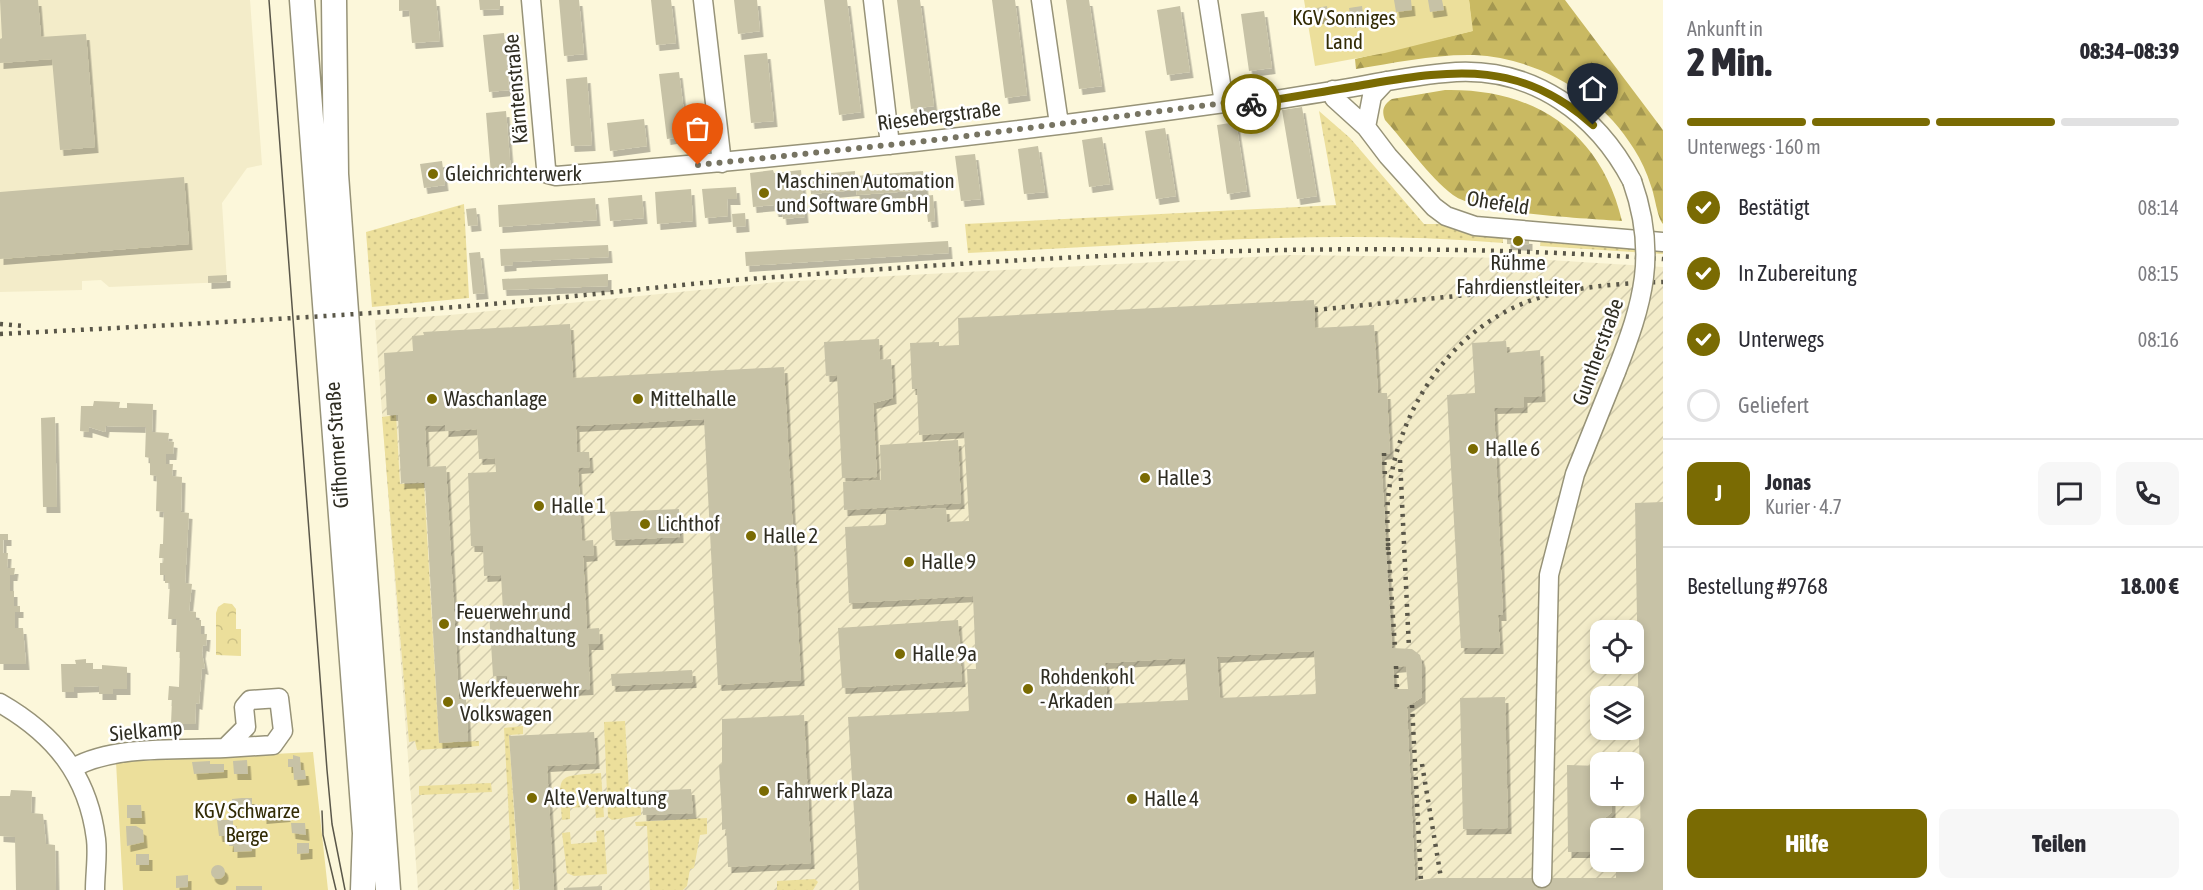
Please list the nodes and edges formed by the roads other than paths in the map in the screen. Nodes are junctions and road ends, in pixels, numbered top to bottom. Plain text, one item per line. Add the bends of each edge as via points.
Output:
1 (302, 0) edge
2 (334, 0) edge
3 (531, 0) edge
4 (703, 0) edge
5 (873, 0) edge
6 (1041, 0) edge
7 (1208, 0) edge
8 (1386, 81) junction
9 (1356, 87) junction
10 (1333, 90) junction
11 (1224, 103) junction
12 (1059, 124) junction
13 (1365, 127) junction
14 (890, 145) junction
15 (722, 163) junction
16 (548, 174) joint
17 (1663, 242) edge
18 (0, 703) edge
19 (225, 748) dead end
20 (73, 768) junction
21 (1542, 878) dead end
22 (95, 890) edge
23 (363, 890) edge
24 (388, 890) edge

1 - 23 main road, Gifhorner Straße via 364,822
2 - 24 main road, Gifhorner Straße via 336,174
3 - 16 street, Kärntenstraße
4 - 15 street
5 - 14 street
6 - 12 street
7 - 11 street
8 - 9 street, Guntherstraße
8 - 13 street via 1372,96
8 - 21 street, Guntherstraße, bridge via 1467,72 1509,77 1556,96 1593,125 1616,153 1632,181 1646,232 1647,267 1639,308 1575,474 1549,575
9 - 10 street, Guntherstraße
9 - 13 street, Ohefeld
10 - 11 street, Riesebergstraße via 1243,105
10 - 13 street, Ohefeld via 1334,98
11 - 12 street, Riesebergstraße
12 - 14 street, Riesebergstraße
13 - 17 street, Ohefeld via 1421,194 1446,216 1461,222 1519,231
14 - 15 street, Riesebergstraße
15 - 16 street, Riesebergstraße
18 - 20 street via 27,719
19 - 20 street, Sielkamp via 90,759
20 - 22 street via 91,813 96,840

